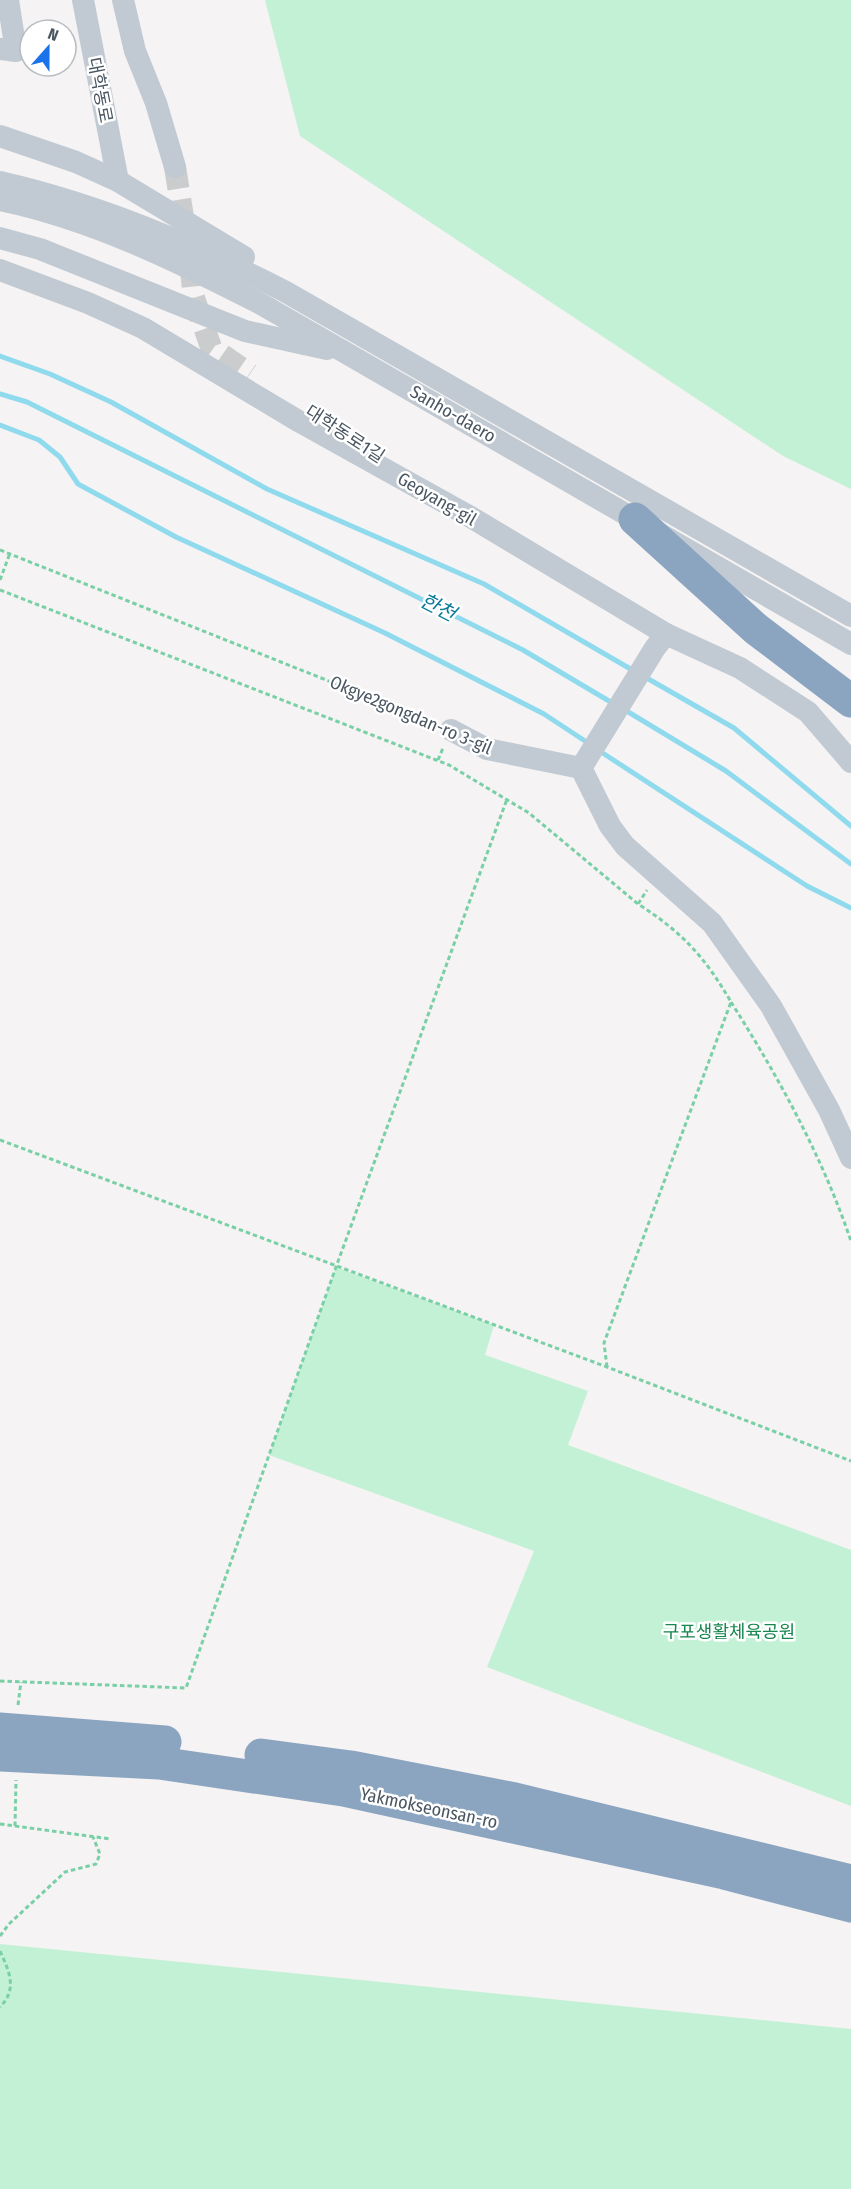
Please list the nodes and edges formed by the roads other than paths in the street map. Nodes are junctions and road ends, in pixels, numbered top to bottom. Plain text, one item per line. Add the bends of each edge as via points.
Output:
1 (8, 0) edge
2 (83, 0) edge
3 (123, 0) edge
4 (0, 49) edge
5 (0, 136) edge
6 (176, 167) tunnel mouth
7 (118, 181) junction
8 (0, 182) edge
9 (0, 200) edge
10 (41, 201) junction
11 (0, 238) edge
12 (0, 270) edge
13 (314, 307) junction
14 (350, 354) junction
15 (250, 375) tunnel mouth
16 (469, 516) junction
17 (635, 519) junction
18 (851, 616) edge
19 (660, 641) junction
20 (851, 644) edge
21 (851, 701) edge
22 (451, 730) road end
23 (851, 762) edge
24 (583, 763) junction
25 (851, 1158) edge
26 (9, 1721) edge
27 (5, 1766) edge
28 (676, 1837) junction
29 (851, 1871) edge
30 (851, 1881) edge
31 (851, 1906) edge

1 - 4 street via 16,51
2 - 7 street, 대학동로
3 - 6 street via 135,51
5 - 7 street
7 - 13 street via 246,258
8 - 10 street
9 - 10 street
10 - 13 street, Sanho-daero via 110,213 199,249
10 - 14 street, Sanho-daero via 261,304
11 - 14 street via 40,249 245,331
12 - 16 street, Geoyang-gil via 143,328
13 - 18 street, Sanho-daero
14 - 17 street, Sanho-daero
15 - 16 street, 대학동로1길
16 - 19 street, Geoyang-gil
17 - 20 street, Sanho-daero
17 - 21 highway via 756,629
19 - 23 street, Geoyang-gil via 740,668 808,712
19 - 24 street
22 - 24 street, Okgye2gongdan-ro 3-gil via 487,749
24 - 25 street via 610,826 625,846 712,923 771,1006 830,1110
26 - 28 highway, Yakmokseonsan-ro via 351,1767 515,1799
27 - 31 highway, Yakmokseonsan-ro via 159,1763 366,1795 724,1873
28 - 29 highway
28 - 30 highway, Yakmokseonsan-ro

